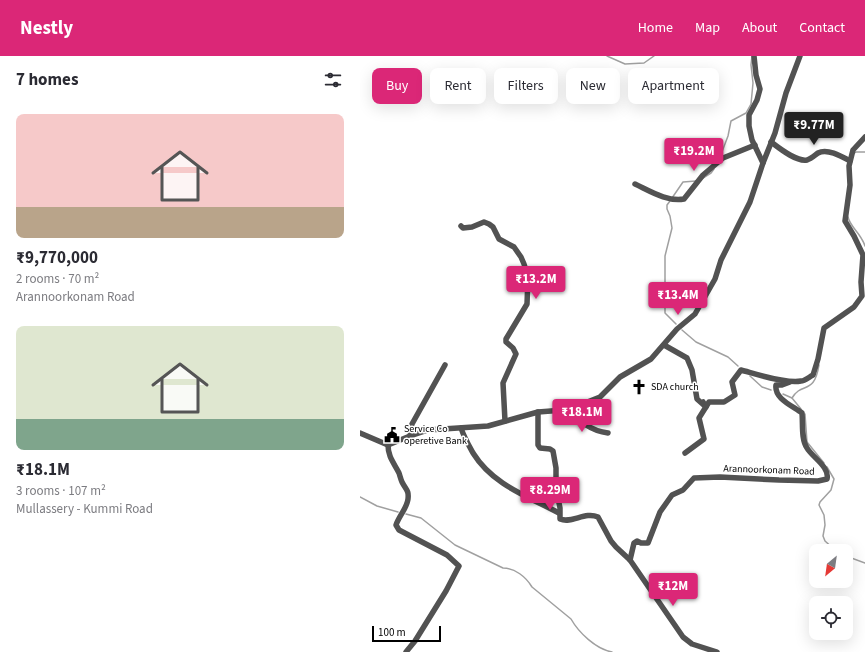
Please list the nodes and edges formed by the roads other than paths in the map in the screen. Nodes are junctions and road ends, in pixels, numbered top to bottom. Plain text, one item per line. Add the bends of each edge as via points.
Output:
1 (754, 56) edge
2 (800, 56) edge
3 (865, 137) edge
4 (771, 142) junction
5 (755, 145) junction
6 (850, 161) junction
7 (763, 163) junction
8 (635, 184) dead end
9 (460, 226) dead end
10 (864, 262) edge
11 (664, 345) junction
12 (445, 365) dead end
13 (793, 382) junction
14 (705, 404) junction
15 (568, 409) junction
16 (538, 412) junction
17 (505, 421) junction
18 (461, 428) junction
19 (360, 433) edge
20 (608, 433) dead end
21 (410, 436) junction
22 (388, 445) junction
23 (685, 453) dead end
24 (559, 513) junction
25 (630, 560) junction
26 (406, 652) edge
27 (717, 652) edge

1 - 5 street via 760,89 749,115 748,126
2 - 4 street
3 - 6 street, Arannoorkonam Road via 853,150
4 - 6 street via 786,153 803,160 825,151
4 - 7 street
5 - 7 street
5 - 8 street via 723,158 704,175 684,199 675,200
6 - 10 street, Arannoorkonam Road via 845,221 863,255
7 - 11 street via 750,202 721,260 715,279 695,314 677,329
9 - 17 street via 472,227 484,222 493,227 499,239 514,247 522,257 528,277 527,304 506,339 516,354 503,383
10 - 13 street, Arannoorkonam Road via 862,296 854,307 824,328 813,375 803,381
11 - 14 street via 687,358 692,370 697,399
11 - 15 street via 651,359 620,377 600,397
12 - 21 street via 412,424
13 - 14 street, Arannoorkonam Road via 741,370 732,382 735,395 724,402
13 - 25 street, Arannoorkonam Road via 776,385 776,390 784,402 802,413 805,446 825,470 827,479 818,481 694,478 683,490 672,495 660,512 648,543 637,540 634,543
14 - 23 street via 699,418 704,439
15 - 16 street
15 - 20 street via 588,427 597,432
16 - 17 street
16 - 24 street via 538,445 540,448 553,451
17 - 18 street via 488,426
18 - 21 street via 428,430
18 - 24 street via 478,461 489,472 505,485
19 - 22 street
21 - 22 street
22 - 26 street via 388,453 408,490 408,501 396,525 399,530 447,556 459,566 446,591
24 - 25 street via 562,520 593,515 598,517 613,544
25 - 27 street via 683,637 692,644

